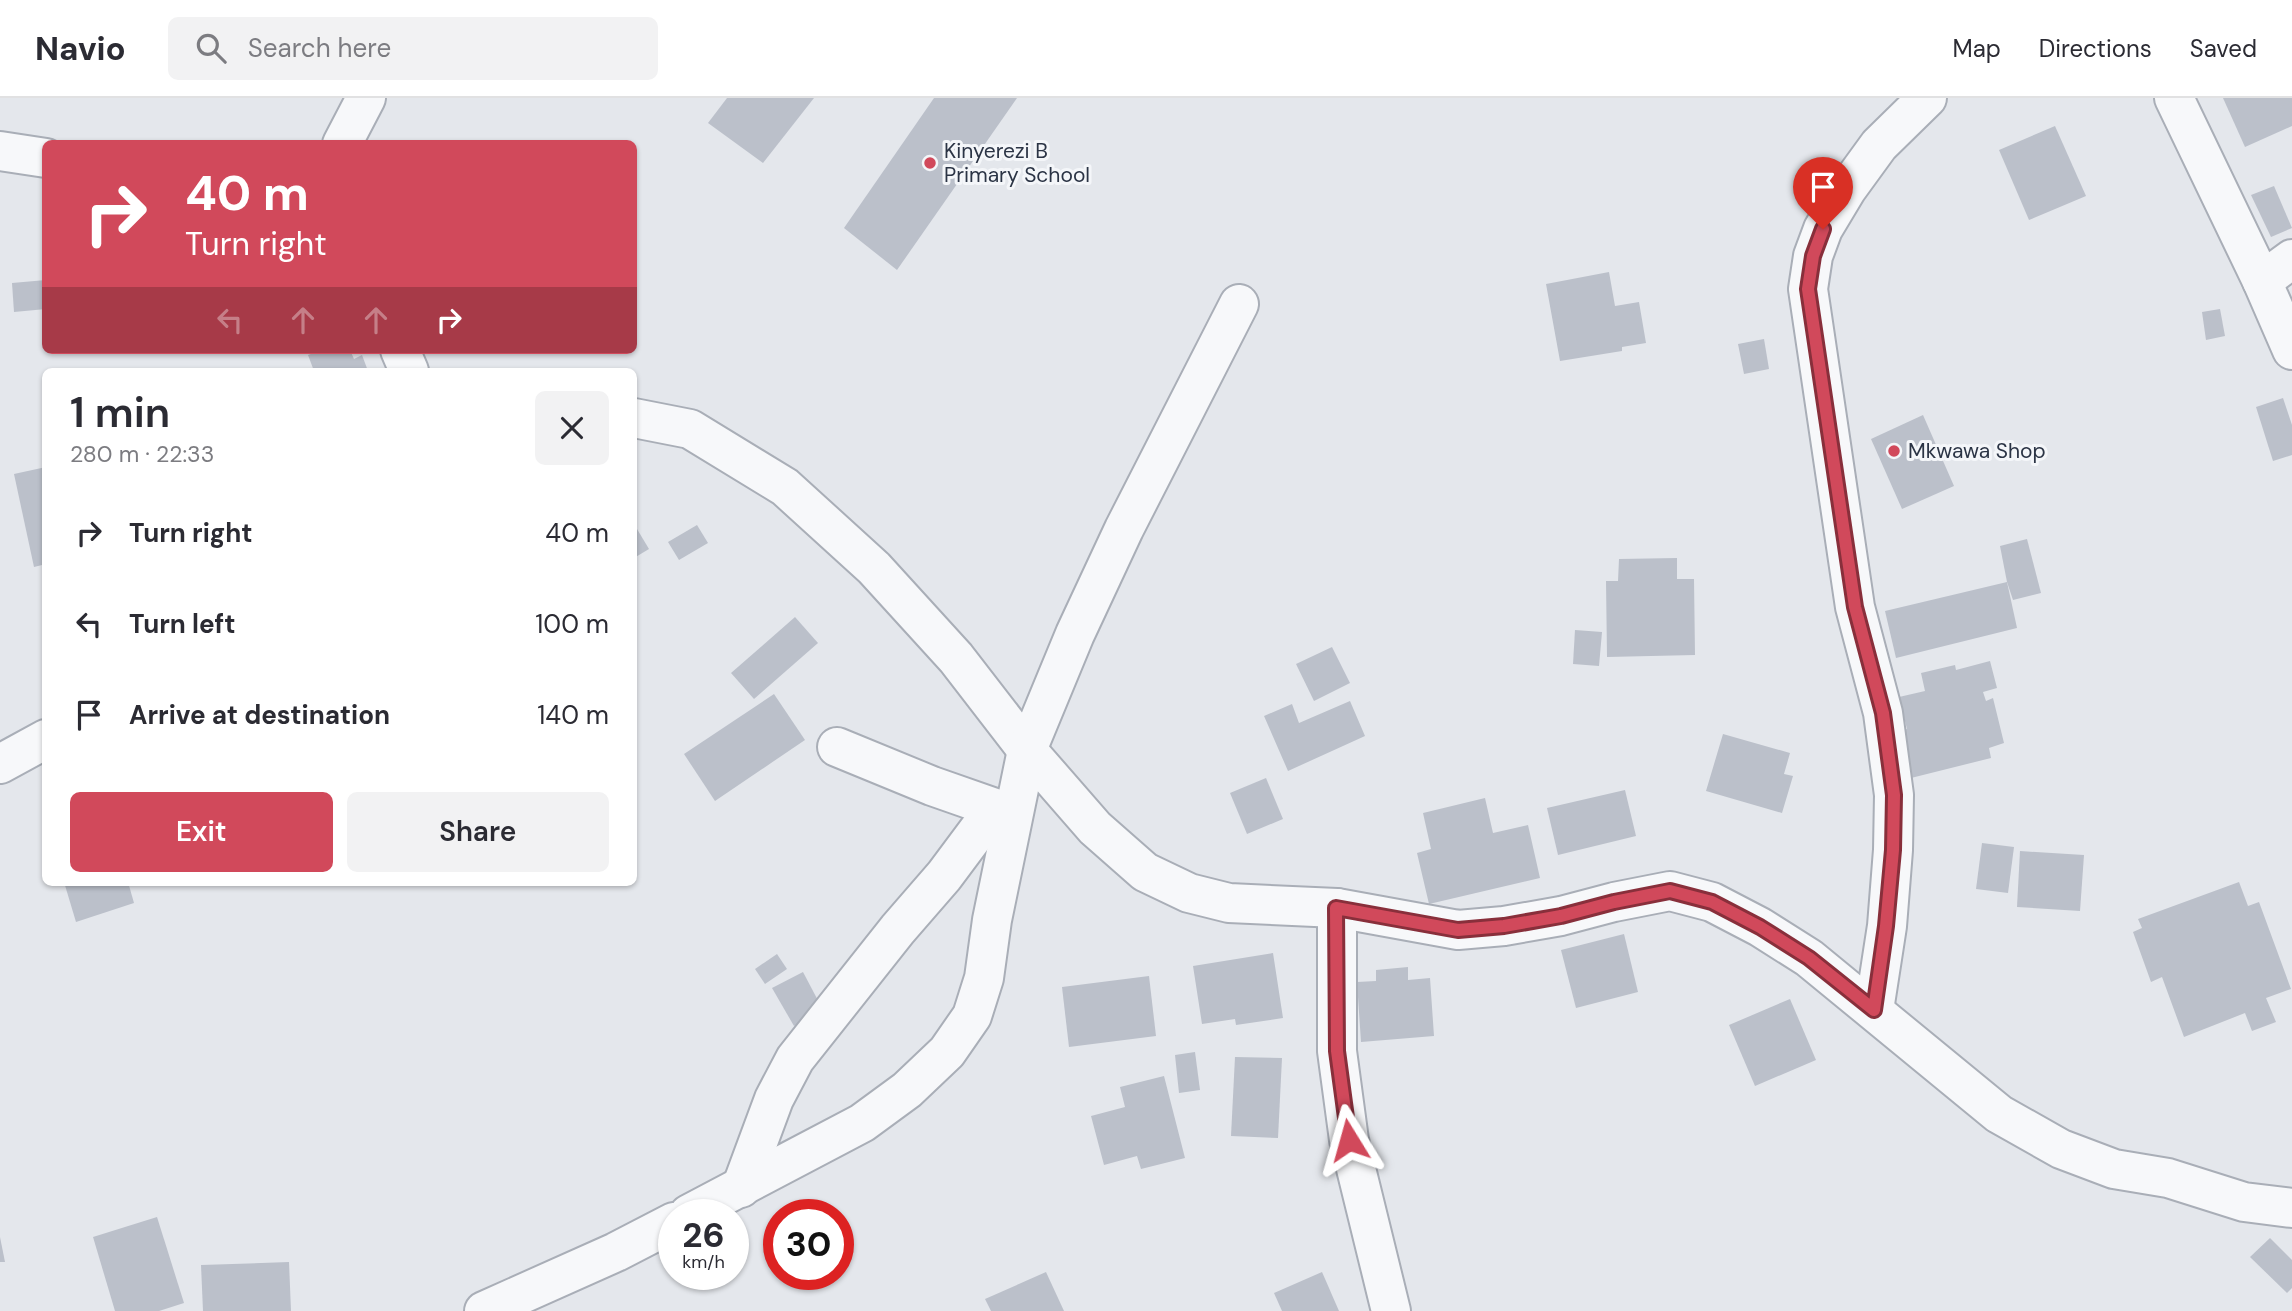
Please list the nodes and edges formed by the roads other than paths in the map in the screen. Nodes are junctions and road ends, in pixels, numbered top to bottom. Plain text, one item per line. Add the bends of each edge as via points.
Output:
1 (366, 98) edge
2 (1927, 98) edge
3 (2174, 98) edge
4 (344, 140) edge
5 (0, 150) edge
6 (42, 157) edge
7 (2292, 259) edge
8 (2262, 281) junction
9 (1239, 304) dead end
10 (2292, 350) edge
11 (637, 419) edge
12 (42, 741) edge
13 (837, 747) dead end
14 (1027, 750) junction
15 (0, 764) edge
16 (1003, 811) junction
17 (1336, 908) junction
18 (1874, 1010) junction
19 (741, 1188) junction
20 (719, 1199) edge
21 (2292, 1208) edge
22 (658, 1231) edge
23 (484, 1311) edge
24 (1391, 1311) edge

1 - 4 street
2 - 18 street via 1879,145 1847,189 1823,229 1808,289 1855,607 1883,713 1894,795 1888,914
3 - 8 street
5 - 6 street
7 - 8 street
8 - 10 street
9 - 14 street via 1124,529
11 - 14 street via 690,429 785,487 874,568 956,658
12 - 15 street
13 - 16 street
14 - 16 street
14 - 17 street via 1095,828 1145,872 1189,893 1228,903
16 - 19 street via 898,929 795,1059 774,1099
16 - 19 street via 984,978 971,1016 947,1052 907,1090 862,1123
17 - 18 street via 1458,930 1549,918 1670,891 1712,902 1760,927 1809,958
17 - 24 street via 1337,1051 1349,1140
18 - 21 street via 1999,1114 2061,1149 2114,1169 2168,1178 2244,1202
19 - 20 street
22 - 23 street

